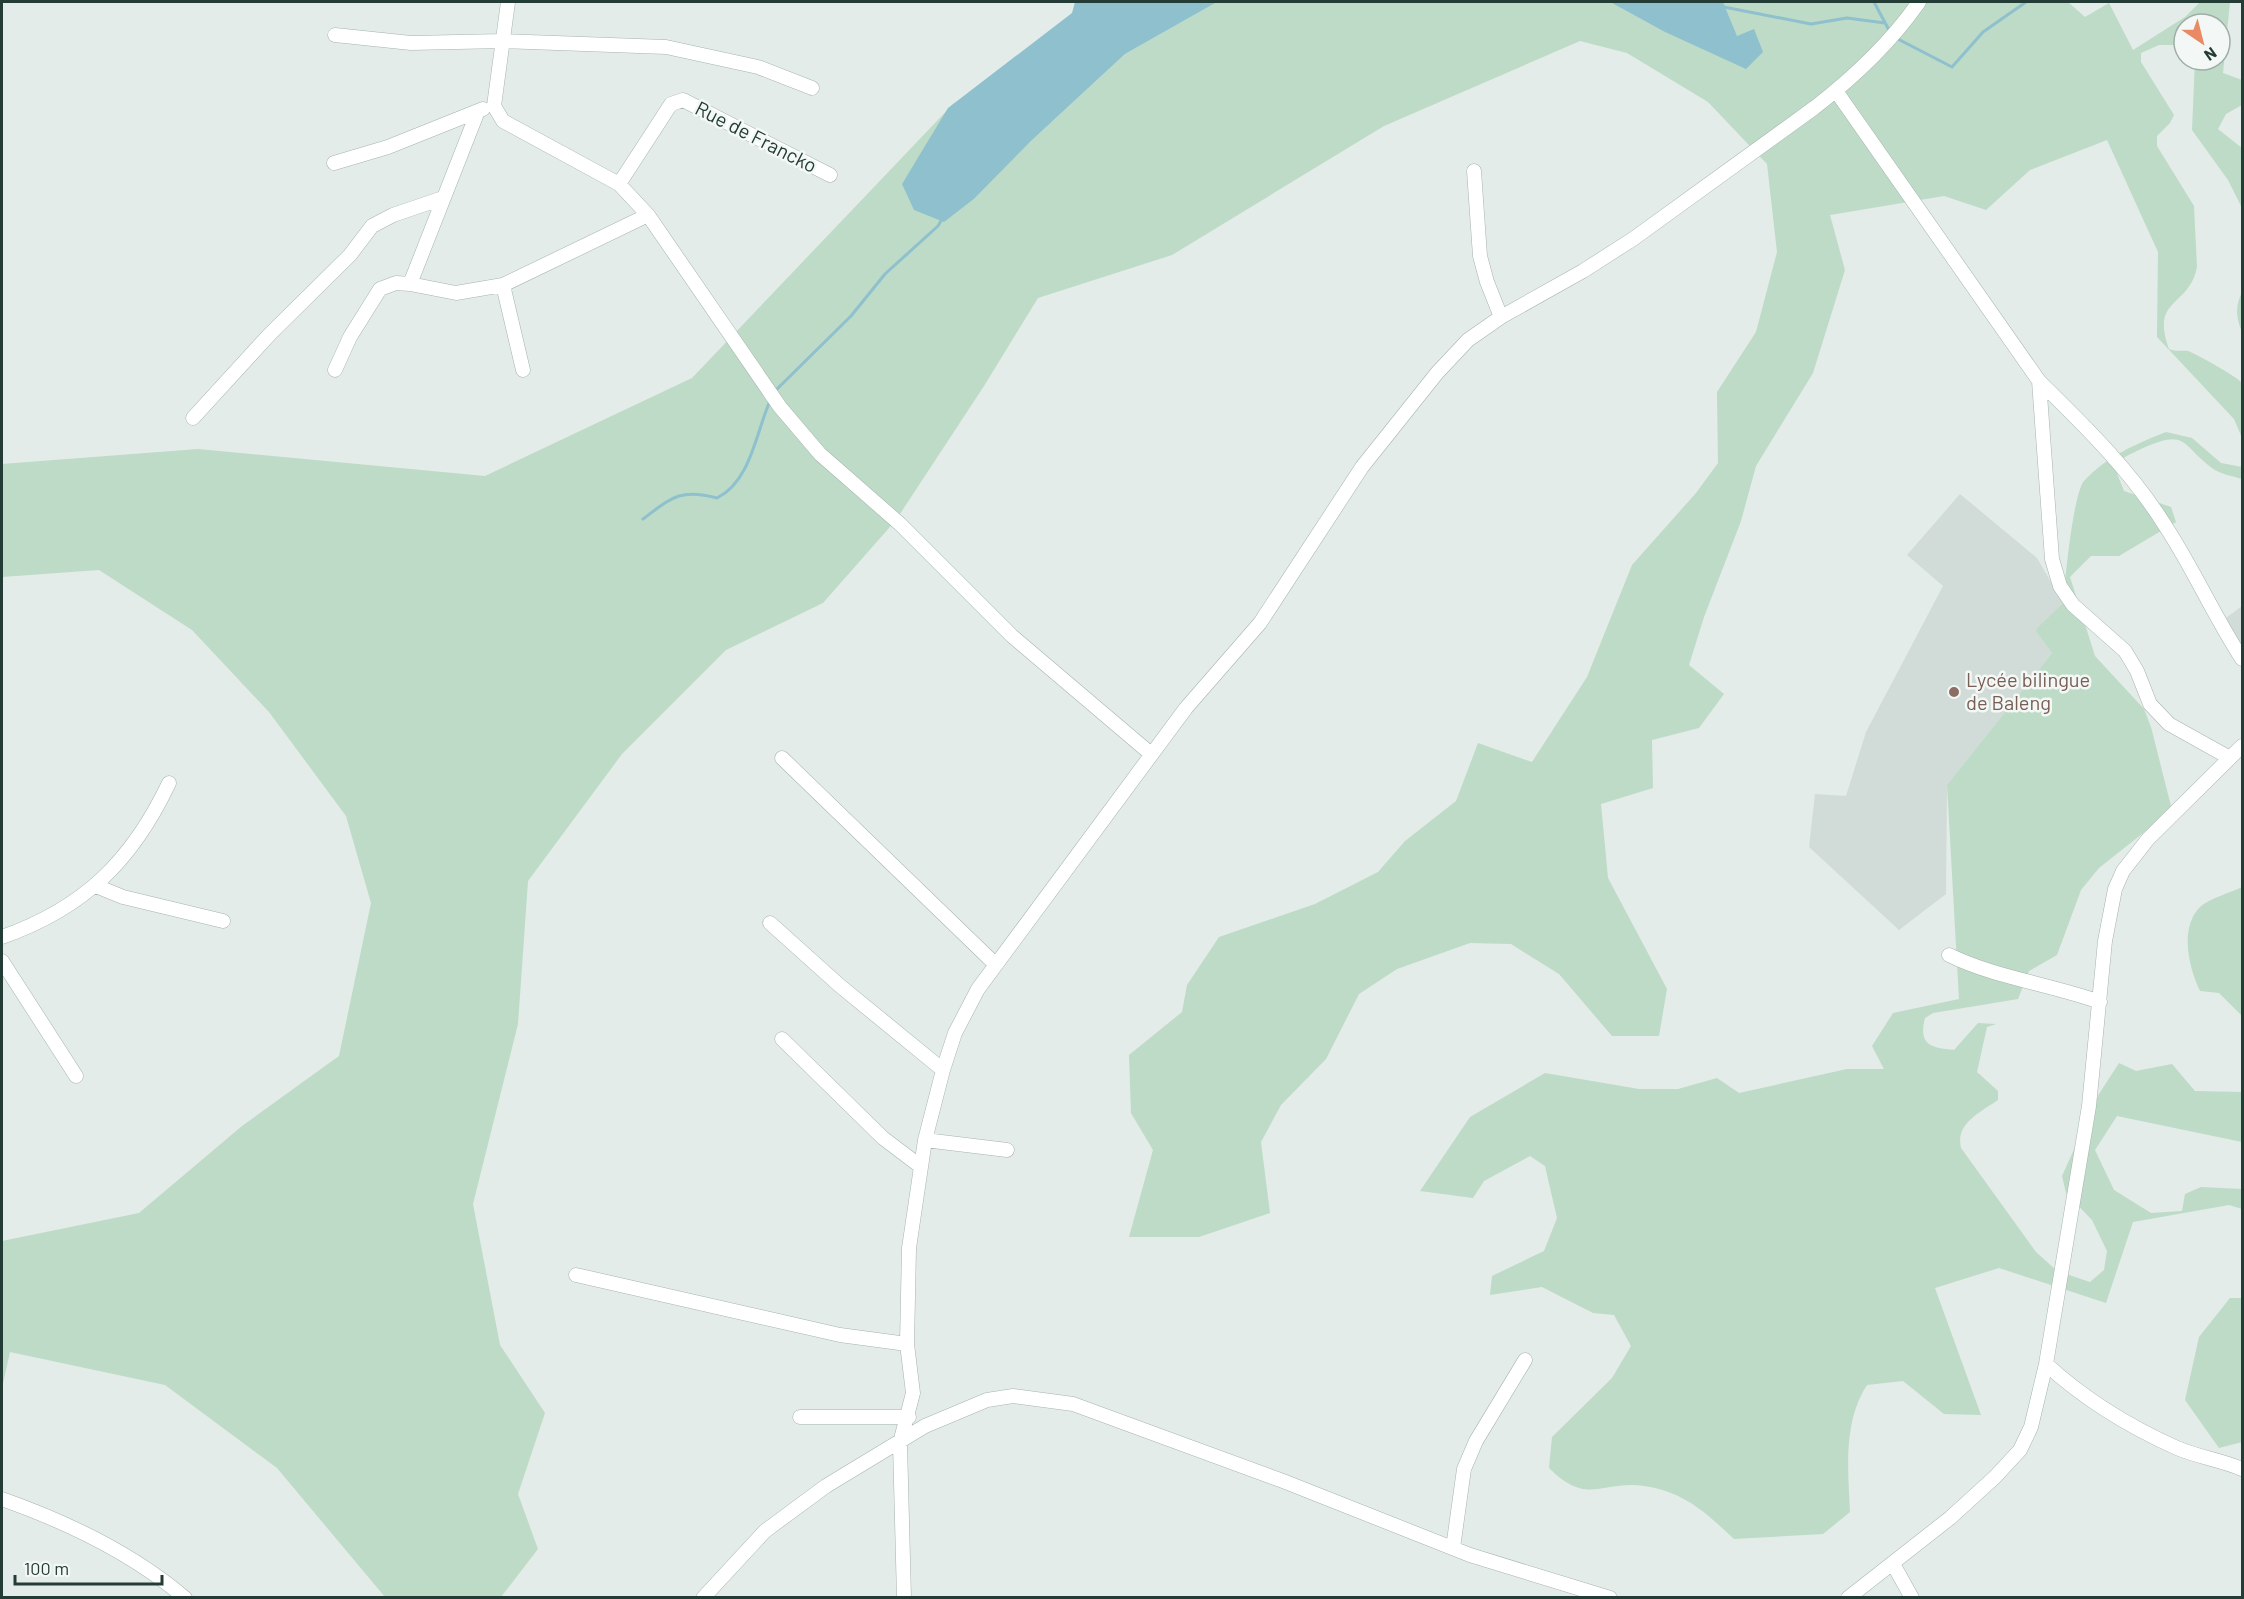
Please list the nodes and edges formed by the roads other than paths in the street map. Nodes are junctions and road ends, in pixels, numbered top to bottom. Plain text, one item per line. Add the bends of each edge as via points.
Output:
1 (508, 2) edge
2 (1919, 2) edge
3 (335, 35) dead end
4 (503, 41) junction
5 (812, 88) dead end
6 (1836, 91) junction
7 (494, 106) junction
8 (478, 111) junction
9 (334, 163) dead end
10 (1474, 171) dead end
11 (830, 175) dead end
12 (619, 184) junction
13 (443, 198) junction
14 (648, 215) junction
15 (410, 284) junction
16 (503, 285) junction
17 (1501, 317) junction
18 (335, 370) dead end
19 (523, 370) dead end
20 (2039, 381) junction
21 (193, 418) dead end
22 (2242, 658) edge
23 (2242, 746) edge
24 (1151, 754) junction
25 (782, 758) dead end
26 (2230, 758) junction
27 (169, 783) dead end
28 (96, 886) junction
29 (223, 921) dead end
30 (771, 923) dead end
31 (2, 937) edge
32 (1949, 955) dead end
33 (2, 961) edge
34 (995, 964) junction
35 (2100, 1002) junction
36 (782, 1039) dead end
37 (943, 1070) junction
38 (76, 1076) dead end
39 (925, 1140) junction
40 (1007, 1150) dead end
41 (920, 1166) junction
42 (576, 1275) dead end
43 (907, 1344) junction
44 (1526, 1360) dead end
45 (2046, 1364) junction
46 (800, 1417) dead end
47 (909, 1417) junction
48 (900, 1443) junction
49 (2242, 1469) edge
50 (2, 1499) edge
51 (1453, 1548) junction
52 (1893, 1564) junction
53 (185, 1598) edge
54 (704, 1598) edge
55 (904, 1598) edge
56 (1610, 1598) edge
57 (1848, 1598) edge
58 (1912, 1598) edge

1 - 4 street
2 - 6 street via 1892,36
3 - 4 street via 411,43
4 - 5 street via 666,47 758,67
4 - 7 street
6 - 17 street via 1633,239
6 - 20 street
7 - 8 street
7 - 12 street via 502,121
8 - 9 street via 388,147
8 - 13 street
10 - 17 street via 1480,256
11 - 12 street, Rue de Francko via 756,135 678,100 671,104
12 - 14 street
13 - 15 street
13 - 21 street via 372,226 350,255
14 - 16 street
14 - 24 street via 780,407 820,453 900,524 1012,636
15 - 16 street via 456,293
15 - 18 street via 380,289
16 - 19 street
17 - 24 street via 1468,340 1437,373 1362,467 1260,623
20 - 22 street via 2141,490
20 - 26 street via 2052,559 2060,586 2073,604 2125,651 2150,704 2169,724
23 - 26 street
24 - 34 street via 1023,932
25 - 34 street
26 - 35 street via 2148,839 2123,871 2107,931
27 - 28 street via 152,818
28 - 29 street via 123,897
28 - 31 street via 57,914
30 - 37 street
32 - 35 street via 1994,973 2061,988
33 - 38 street
34 - 37 street via 955,1033
35 - 45 street via 2089,1106
36 - 41 street via 883,1138
37 - 39 street
39 - 40 street
39 - 41 street
41 - 43 street via 909,1248
42 - 43 street via 840,1335
43 - 47 street via 914,1393
44 - 51 street via 1476,1441 1464,1469
45 - 49 street via 2085,1396 2156,1437
45 - 52 street via 2031,1427 2020,1450 1995,1478
46 - 47 street
47 - 48 street
48 - 51 street via 925,1425 987,1400 1012,1396 1073,1404
48 - 54 street via 826,1486 765,1531
48 - 55 street
50 - 53 street via 66,1523 166,1581
51 - 56 street
52 - 57 street
52 - 58 street

